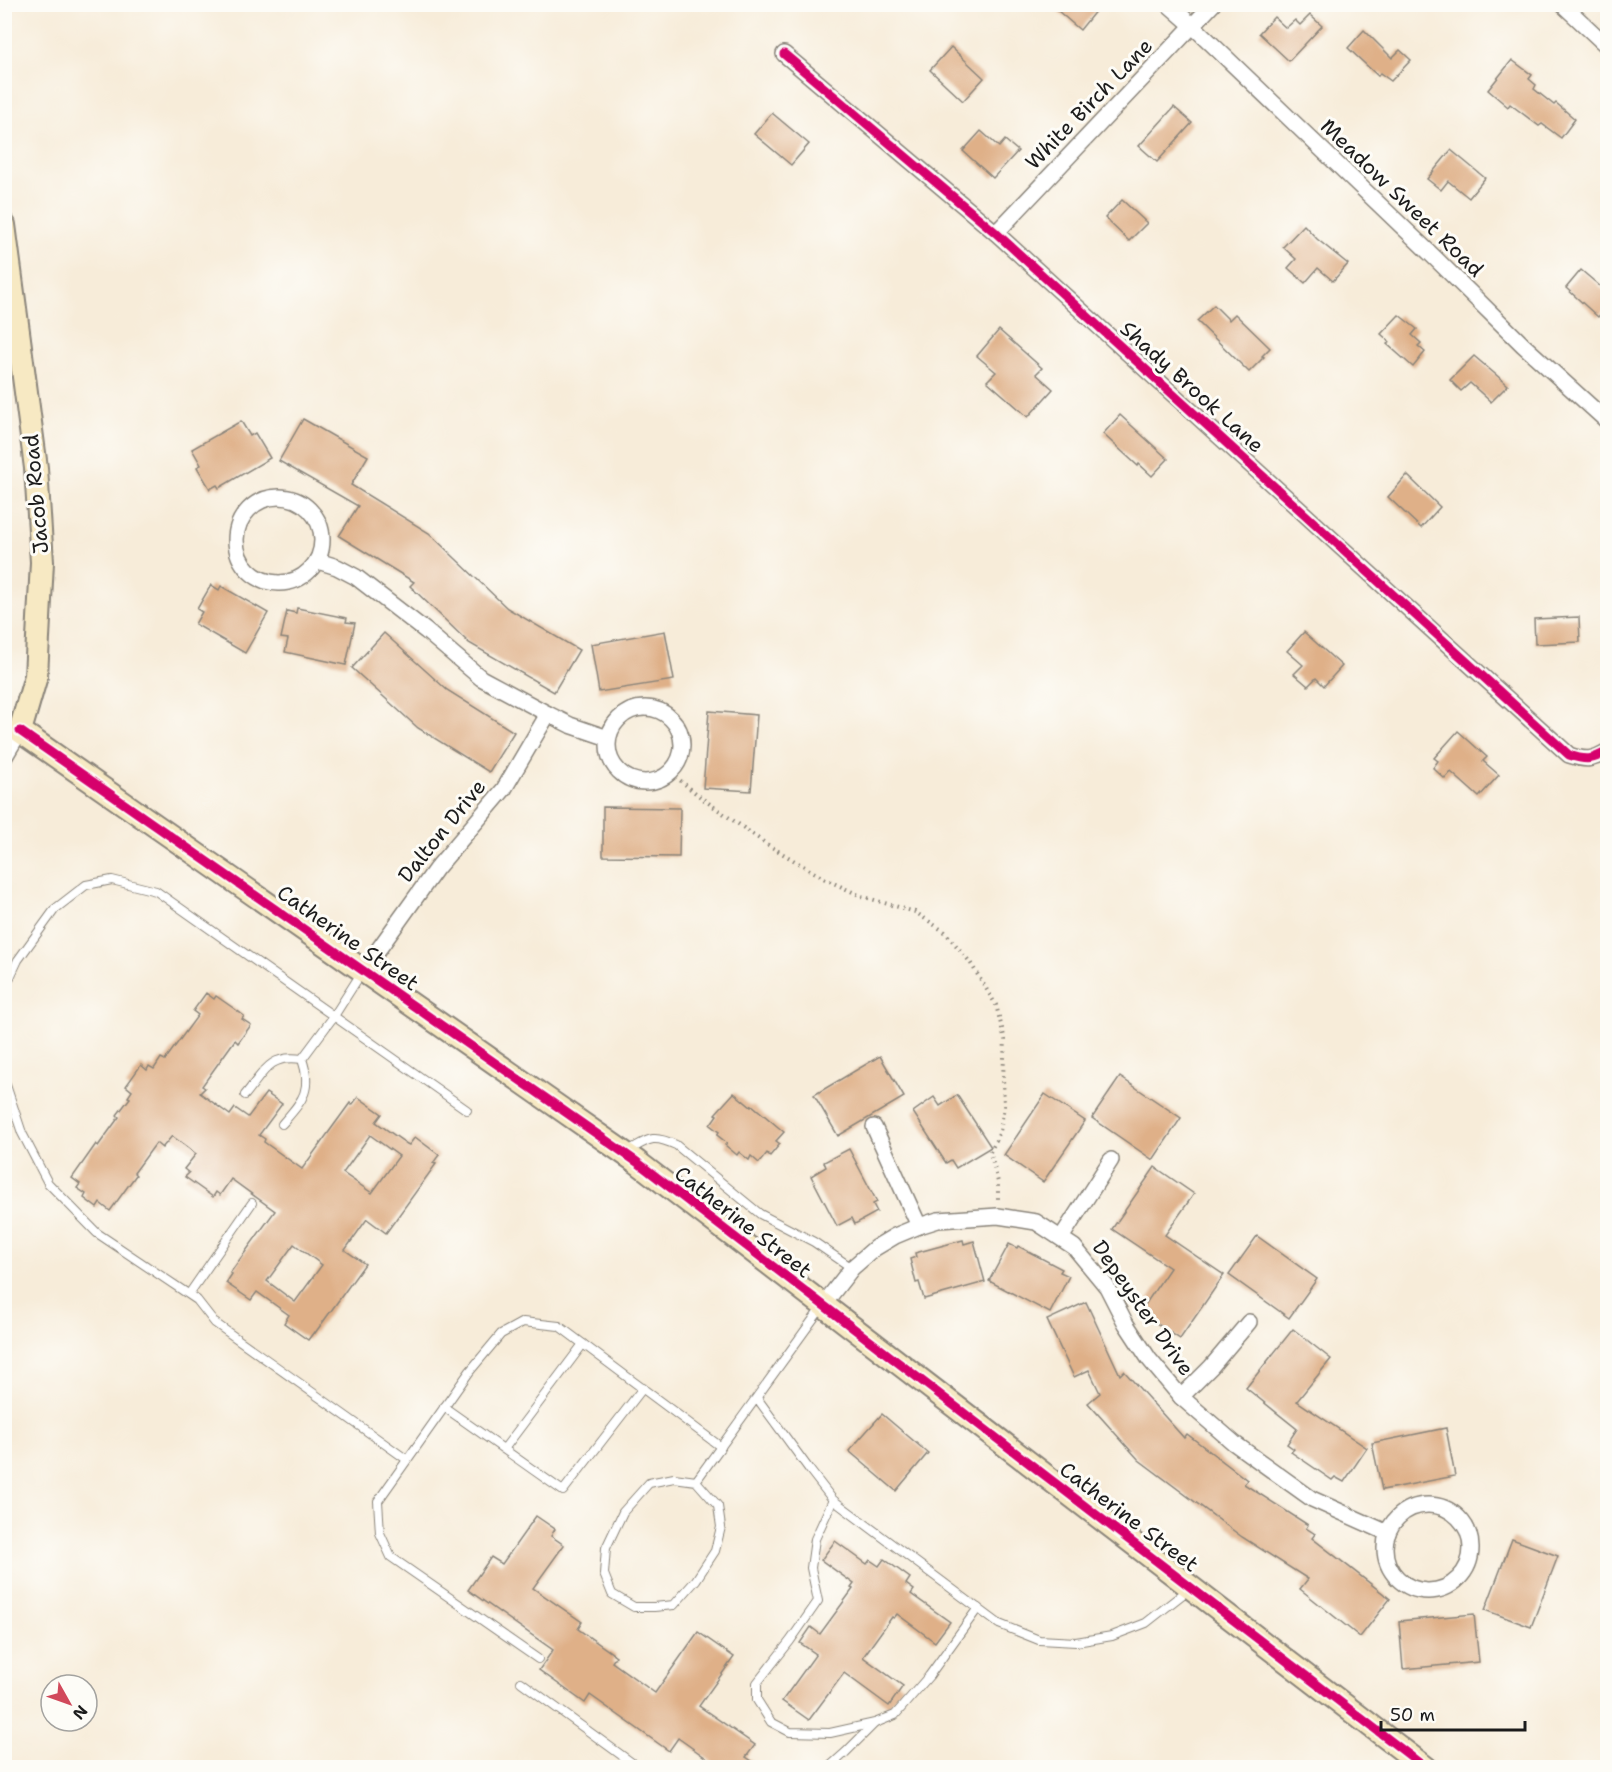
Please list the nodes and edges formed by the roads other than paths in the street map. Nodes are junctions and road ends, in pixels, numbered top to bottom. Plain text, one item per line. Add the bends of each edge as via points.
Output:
1 (1168, 4) edge
2 (1213, 4) edge
3 (1562, 4) edge
4 (1193, 26) junction
5 (1608, 47) edge
6 (784, 54) dead end
7 (4, 225) edge
8 (996, 233) junction
9 (1608, 422) edge
10 (318, 561) junction
11 (548, 714) junction
12 (20, 731) junction
13 (608, 738) junction
14 (1608, 751) edge
15 (4, 758) edge
16 (363, 970) junction
17 (4, 990) edge
18 (334, 1016) junction
19 (302, 1059) junction
20 (4, 1079) edge
21 (245, 1095) dead end
22 (467, 1110) dead end
23 (282, 1124) dead end
24 (874, 1127) dead end
25 (624, 1153) junction
26 (1111, 1160) dead end
27 (252, 1203) dead end
28 (919, 1226) junction
29 (1060, 1238) junction
30 (852, 1268) junction
31 (189, 1294) junction
32 (823, 1305) junction
33 (1249, 1322) dead end
34 (583, 1344) junction
35 (643, 1388) junction
36 (1181, 1397) junction
37 (757, 1398) junction
38 (444, 1407) junction
39 (721, 1447) junction
40 (504, 1449) junction
41 (406, 1459) junction
42 (696, 1481) junction
43 (833, 1500) junction
44 (1388, 1533) junction
45 (1191, 1587) junction
46 (978, 1608) junction
47 (538, 1659) dead end
48 (521, 1682) dead end
49 (875, 1723) junction
50 (639, 1767) edge
51 (828, 1767) edge
52 (1426, 1767) edge

1 - 4 street, Meadow Sweet Road
2 - 4 street, White Birch Lane
3 - 5 street
4 - 8 street, White Birch Lane
4 - 9 street, Meadow Sweet Road
6 - 8 street, Shady Brook Lane
7 - 12 street, Jacob Road via 36,468 42,562 36,676
8 - 14 street, Shady Brook Lane via 1569,755 1595,759
10 - 10 street via 323,545 321,528 313,512 300,502 284,496 267,498 251,506 241,520 236,536 237,553 245,568 259,579 275,584 292,583
10 - 11 street via 356,578 481,678
11 - 13 street
11 - 16 street, Dalton Drive via 504,789 436,869
12 - 15 street, Jacob Road
12 - 16 street, Catherine Street
13 - 13 street via 619,718 646,708 673,719 683,747 671,773 644,783 629,780 617,771 609,759
16 - 18 lane
16 - 25 street, Catherine Street
17 - 18 lane via 18,960 55,909 86,885 112,880 156,891
18 - 19 lane
18 - 22 lane
19 - 21 lane via 274,1060
19 - 23 lane via 307,1087 300,1104
20 - 31 lane via 22,1133 48,1183 97,1233
24 - 28 street
25 - 30 lane via 647,1140 660,1138 676,1145 760,1214 814,1242
25 - 32 street, Catherine Street
26 - 29 street
27 - 31 lane
28 - 29 street, Depeyster Drive via 938,1220 998,1216 1036,1222
28 - 30 street, Depeyster Drive via 875,1248
29 - 36 street, Depeyster Drive via 1074,1247 1107,1287 1149,1359
30 - 32 street, Depeyster Drive
31 - 41 lane via 215,1323
32 - 37 lane
32 - 45 street, Catherine Street
33 - 36 street
34 - 35 lane
34 - 38 lane via 559,1326 523,1322 501,1334
34 - 40 lane
35 - 39 lane
35 - 40 lane via 563,1491
36 - 44 street, Depeyster Drive via 1234,1443 1312,1499
37 - 39 lane
37 - 43 lane
38 - 40 lane
38 - 41 lane
39 - 42 lane
41 - 47 lane via 378,1501 380,1533 391,1557
42 - 42 lane via 718,1506 721,1527 715,1551 696,1580 674,1605 634,1607 612,1594 604,1574 606,1548 622,1512 649,1483 674,1478
43 - 46 lane
43 - 49 lane via 815,1539 811,1568 818,1601 757,1683 757,1700 771,1722 790,1732 830,1733
44 - 44 street via 1385,1549 1389,1566 1398,1580 1412,1589 1429,1592 1446,1588 1468,1564 1471,1547 1467,1530 1458,1517 1444,1508 1427,1505 1410,1509
45 - 46 lane via 1146,1623 1112,1636 1076,1642 1039,1640 999,1624
45 - 52 street, Catherine Street
46 - 49 lane via 895,1715
48 - 50 lane
49 - 51 lane

